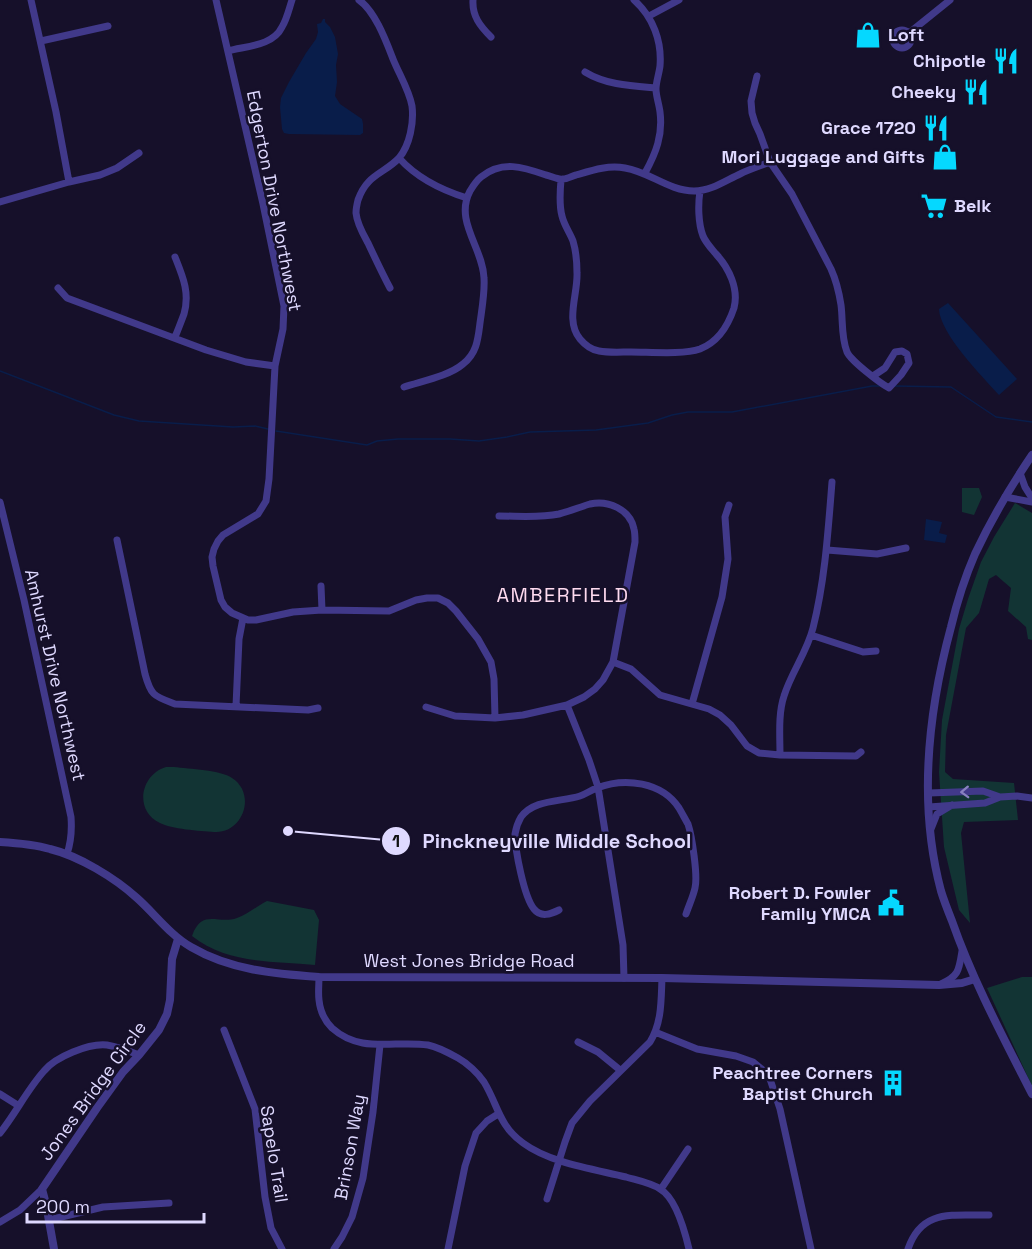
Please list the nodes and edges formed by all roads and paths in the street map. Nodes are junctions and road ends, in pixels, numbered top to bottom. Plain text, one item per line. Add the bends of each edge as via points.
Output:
1 (31, 0) edge
2 (216, 0) edge
3 (292, 0) edge
4 (474, 0) edge
5 (634, 0) edge
6 (679, 0) edge
7 (950, 0) edge
8 (362, 1) edge
9 (650, 16) junction
10 (108, 26) dead end
11 (909, 33) dead end
12 (491, 37) dead end
13 (41, 41) junction
14 (228, 51) junction
15 (585, 72) dead end
16 (757, 76) dead end
17 (656, 88) junction
18 (139, 153) dead end
19 (399, 158) junction
20 (770, 162) junction
21 (645, 173) junction
22 (561, 180) junction
23 (69, 182) junction
24 (700, 191) junction
25 (466, 198) junction
26 (0, 202) edge
27 (175, 257) dead end
28 (58, 288) dead end
29 (390, 288) dead end
30 (175, 337) junction
31 (275, 366) junction
32 (873, 376) junction
33 (404, 387) dead end
34 (1032, 455) edge
35 (1020, 473) junction
36 (832, 482) dead end
37 (1012, 486) junction
38 (1005, 497) junction
39 (1032, 499) edge
40 (0, 502) edge
41 (729, 505) dead end
42 (499, 516) dead end
43 (117, 540) dead end
44 (906, 548) dead end
45 (827, 550) junction
46 (321, 586) dead end
47 (322, 610) junction
48 (243, 618) junction
49 (812, 635) junction
50 (876, 651) dead end
51 (612, 662) junction
52 (692, 704) junction
53 (567, 705) junction
54 (236, 706) junction
55 (426, 707) dead end
56 (318, 708) dead end
57 (495, 718) junction
58 (861, 752) dead end
59 (780, 755) junction
60 (598, 787) junction
61 (928, 793) junction
62 (1000, 796) junction
63 (1032, 798) edge
64 (953, 805) junction
65 (929, 807) junction
66 (931, 829) junction
67 (0, 842) edge
68 (67, 854) junction
69 (559, 910) dead end
70 (686, 914) dead end
71 (178, 939) junction
72 (962, 951) junction
73 (319, 977) junction
74 (624, 978) junction
75 (662, 978) junction
76 (975, 979) junction
77 (939, 985) junction
78 (224, 1030) dead end
79 (656, 1032) junction
80 (578, 1042) dead end
81 (380, 1045) junction
82 (139, 1055) junction
83 (620, 1070) junction
84 (0, 1094) edge
85 (1032, 1094) edge
86 (19, 1106) junction
87 (498, 1114) junction
88 (0, 1133) edge
89 (688, 1149) dead end
90 (559, 1160) junction
91 (42, 1189) junction
92 (662, 1189) junction
93 (548, 1199) dead end
94 (169, 1203) dead end
95 (989, 1215) dead end
96 (49, 1220) junction
97 (0, 1222) edge
98 (54, 1249) edge
99 (282, 1249) edge
100 (334, 1249) edge
101 (448, 1249) edge
102 (689, 1249) edge
103 (811, 1249) edge
104 (908, 1249) edge

1 - 13 street
2 - 14 street, Edgerton Drive Northwest
3 - 14 street via 275,36
4 - 12 street via 476,20
5 - 9 street
6 - 9 street
7 - 11 street
8 - 19 street via 380,30 411,103 411,129
9 - 17 street via 659,48
10 - 13 street
13 - 23 street
14 - 31 street, Edgerton Drive Northwest via 284,306
15 - 17 street via 623,85
16 - 20 street via 752,113
17 - 21 street via 661,132
18 - 23 street via 117,168
19 - 25 street via 438,187
19 - 29 street via 365,185 356,213
20 - 24 street
20 - 32 street via 792,194 831,269 842,307 847,352
21 - 22 street via 607,167
21 - 24 street via 677,188
22 - 24 street via 562,217 576,258 573,325 580,339 601,352 699,349 720,335 727,325 735,305 735,292 724,263 703,237
22 - 25 street via 522,167 501,167 481,177
23 - 26 street
25 - 33 street via 465,220 484,278 478,341 461,366
27 - 30 street via 187,289 184,314
28 - 30 street via 67,298
30 - 31 street via 246,362
31 - 48 street, Edgerton Drive Northwest via 266,501 258,514 218,541 212,557 225,608
32 - 32 street via 889,388 909,363 907,354 895,352 885,368
34 - 35 street
35 - 37 street
35 - 39 street
36 - 45 street
37 - 38 street
37 - 39 street
38 - 39 street
38 - 61 street via 975,554 943,655 930,735
40 - 68 street, Amhurst Drive Northwest via 70,817 72,831
41 - 52 street via 728,559 722,597
42 - 51 street via 558,514 608,503 630,519 635,543
43 - 54 street via 150,690 175,704
44 - 45 street via 877,554
45 - 49 street
46 - 47 street
47 - 48 street via 256,620
47 - 57 street via 389,611 427,598 448,603 487,654 493,670
48 - 54 street
49 - 50 street via 863,652
49 - 59 street via 781,706
51 - 52 street via 631,669 660,695
51 - 53 street via 595,689
52 - 59 street via 720,715 747,746 759,753
53 - 57 street
53 - 60 street
54 - 56 street
55 - 57 street via 455,716
58 - 59 street via 856,756
60 - 69 street via 581,796 527,810 517,825 519,868 534,909 549,915
60 - 70 street via 639,783 674,799 688,826 694,862 696,886
60 - 74 street via 623,945
62 -> 61 street via 983,791
61 - 65 street
62 - 63 street
62 - 64 street via 985,803
64 - 65 street
64 - 66 street via 938,814
65 - 66 street
66 - 72 street via 942,892
67 - 68 street, West Jones Bridge Road
68 - 71 street, West Jones Bridge Road via 109,876
71 - 73 street, West Jones Bridge Road via 193,949 245,968
71 - 82 street, Jones Bridge Circle via 172,959 167,1014
72 - 76 street
72 - 77 street via 958,972
73 - 74 street, West Jones Bridge Road
73 - 81 street via 319,1000 329,1025 350,1040
74 - 75 street, West Jones Bridge Road
75 - 77 street, West Jones Bridge Road
75 - 79 street
76 - 77 street, West Jones Bridge Road
76 - 85 street
78 - 99 street, Sapelo Trail via 255,1109 269,1218
79 - 83 street
79 - 103 street via 698,1050 753,1062 770,1079
80 - 83 street
81 - 87 street via 429,1045 458,1058 484,1081
81 - 100 street, Brinson Way via 363,1178 352,1216
82 - 86 street via 104,1045 79,1049 45,1069
82 - 91 street, Jones Bridge Circle via 103,1099
83 - 90 street via 572,1123
84 - 86 street
86 - 88 street
87 - 90 street via 516,1138
87 - 101 street via 476,1133
89 - 92 street
90 - 92 street
90 - 93 street
91 - 96 street
91 - 97 street
92 - 102 street via 676,1207
94 - 96 street via 103,1208
95 - 104 street via 932,1219 912,1237
96 - 98 street

